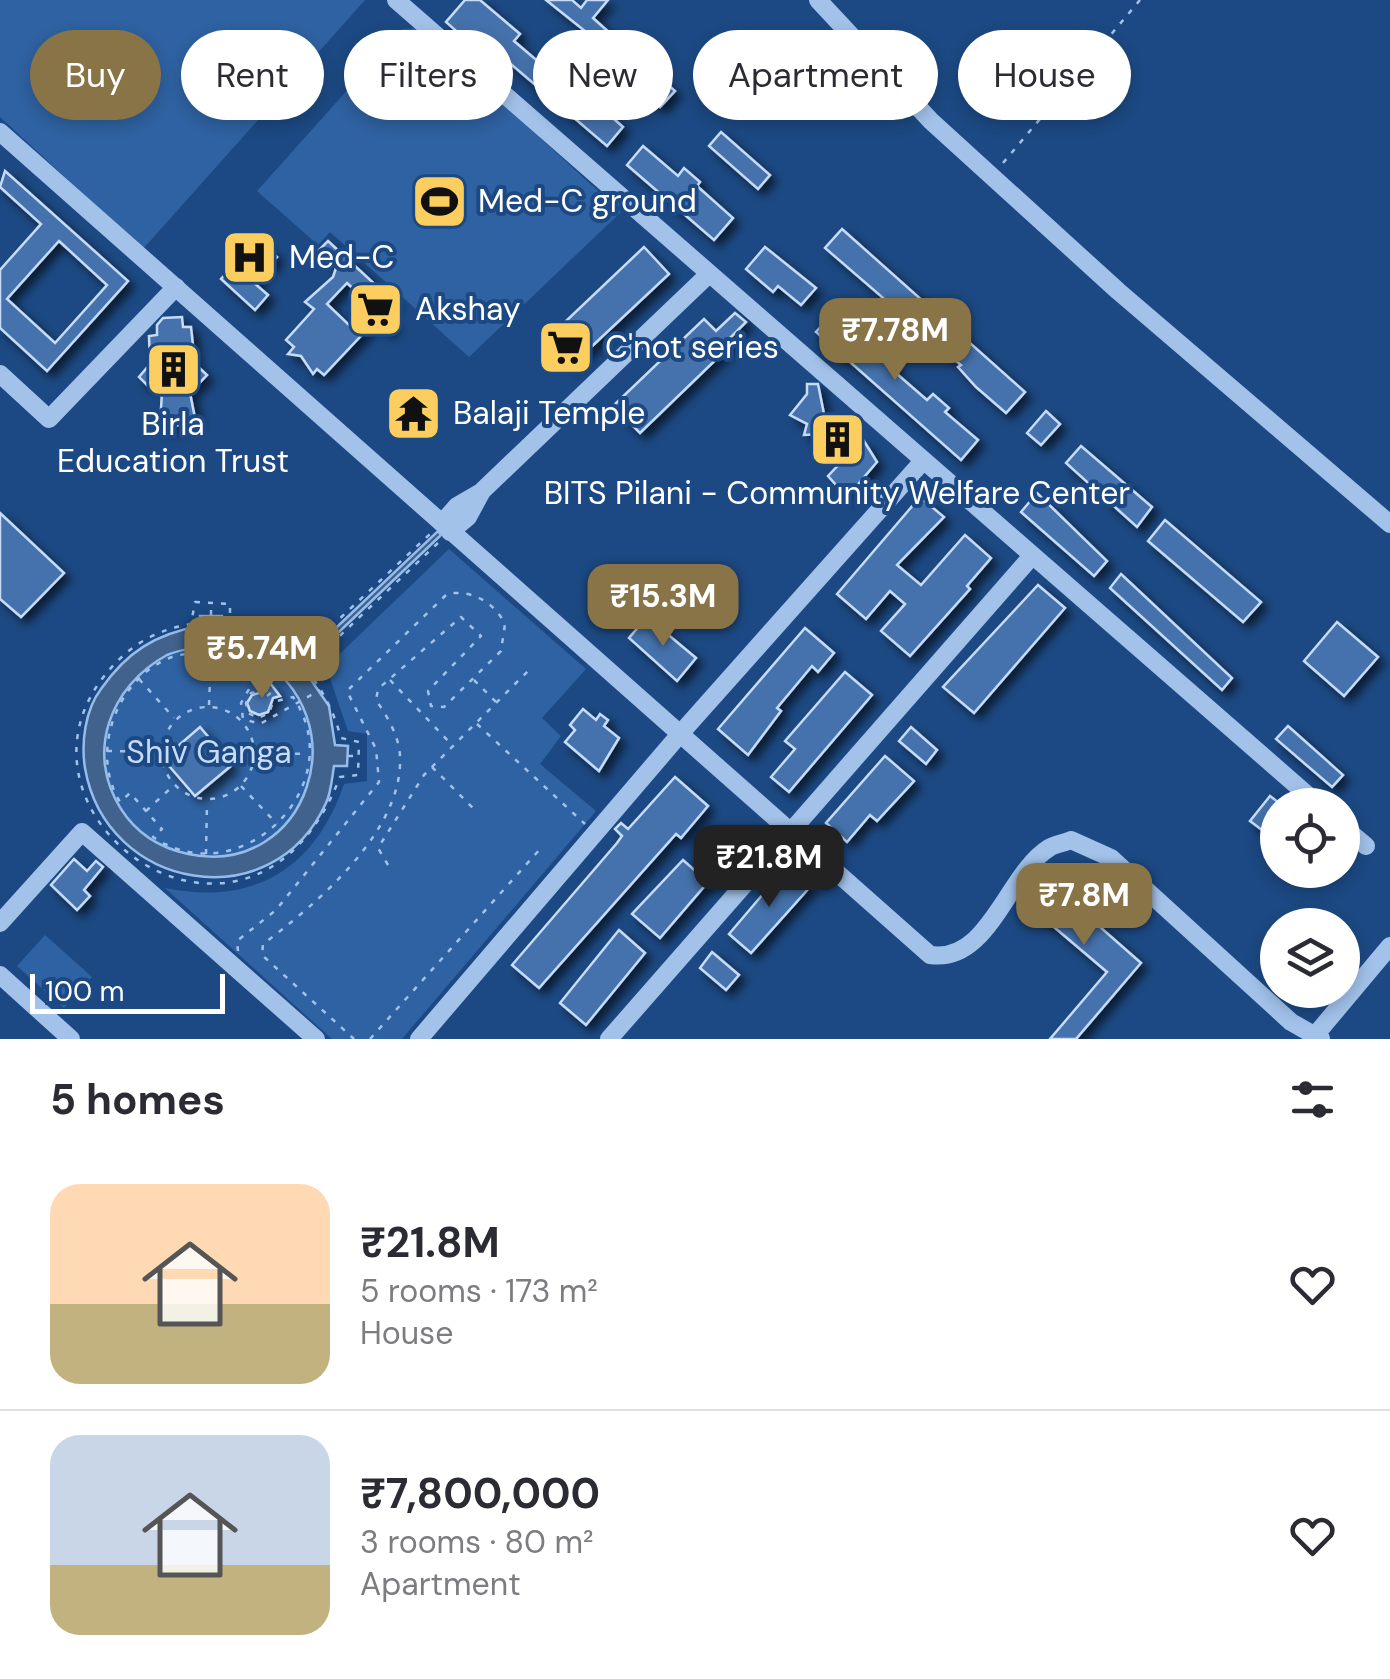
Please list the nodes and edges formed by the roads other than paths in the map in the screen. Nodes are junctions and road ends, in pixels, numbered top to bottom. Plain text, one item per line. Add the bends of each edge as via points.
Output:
1 (396, 0) edge
2 (818, 0) edge
3 (0, 132) edge
4 (709, 274) junction
5 (176, 288) junction
6 (0, 374) edge
7 (924, 461) junction
8 (1390, 524) edge
9 (446, 527) junction
10 (1032, 556) junction
11 (680, 734) junction
12 (1298, 788) edge
13 (791, 832) junction
14 (1360, 841) edge
15 (1366, 846) dead end
16 (0, 923) edge
17 (1390, 946) edge
18 (0, 975) edge
19 (1317, 1037) edge
20 (71, 1039) edge
21 (316, 1039) edge
22 (420, 1039) edge
23 (609, 1039) edge

1 - 4 street
2 - 8 street via 992,176
3 - 5 street
4 - 7 street
4 - 9 street via 481,492 456,506
5 - 6 street via 49,419
5 - 9 street
7 - 10 street
7 - 11 street
9 - 11 street
10 - 12 street
10 - 13 street
11 - 13 street
11 - 22 street
13 - 19 street via 930,954 946,957 967,949 1047,849 1072,840 1111,858 1291,1022
13 - 23 street
14 - 15 street
16 - 21 street via 82,832
17 - 19 street
18 - 20 street

